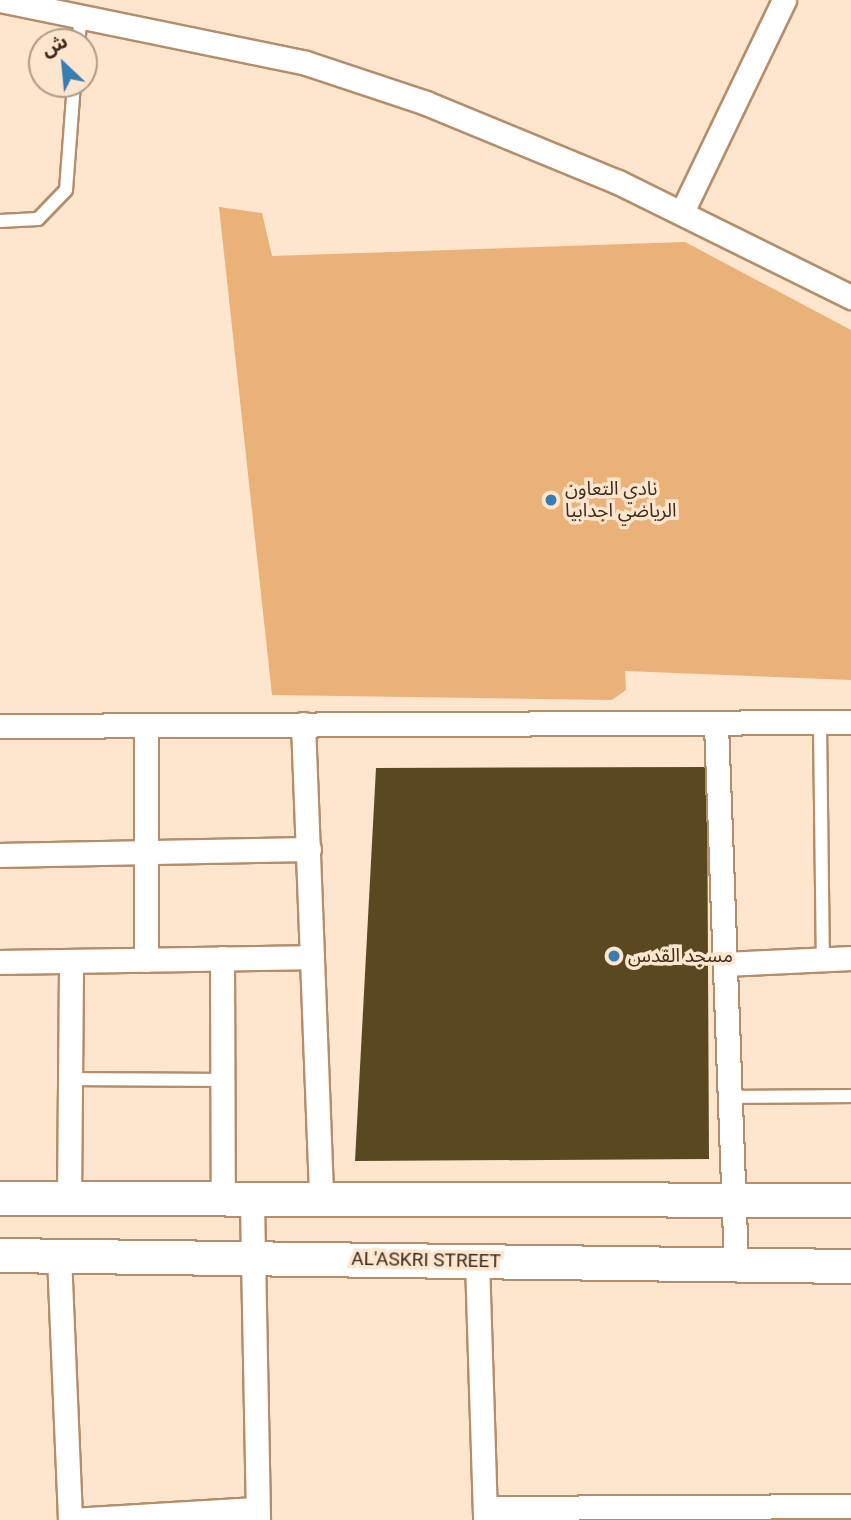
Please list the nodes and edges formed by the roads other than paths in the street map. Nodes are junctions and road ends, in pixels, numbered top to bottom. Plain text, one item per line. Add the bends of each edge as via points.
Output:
1 (0, 0) edge
2 (784, 0) edge
3 (81, 16) junction
4 (80, 28) edge
5 (73, 98) edge
6 (682, 212) junction
7 (0, 221) edge
8 (851, 297) edge
9 (851, 722) edge
10 (820, 723) junction
11 (303, 724) junction
12 (146, 725) junction
13 (716, 725) junction
14 (0, 726) edge
15 (309, 849) junction
16 (144, 852) junction
17 (0, 855) edge
18 (312, 957) junction
19 (222, 958) junction
20 (851, 958) edge
21 (823, 959) junction
22 (146, 960) junction
23 (71, 961) junction
24 (0, 962) edge
25 (725, 964) junction
26 (70, 1079) junction
27 (223, 1080) junction
28 (851, 1096) edge
29 (731, 1097) junction
30 (0, 1198) edge
31 (69, 1199) junction
32 (735, 1199) junction
33 (851, 1200) edge
34 (238, 1203) junction
35 (321, 1203) junction
36 (0, 1255) edge
37 (59, 1256) junction
38 (252, 1258) junction
39 (477, 1261) junction
40 (736, 1266) junction
41 (851, 1266) edge
42 (851, 1506) edge
43 (704, 1513) edge
44 (485, 1514) edge
45 (258, 1515) edge
46 (70, 1520) edge

1 - 3 street
2 - 6 street
3 - 4 lane
3 - 6 street via 306,63 520,139
5 - 7 lane via 66,190 38,219
6 - 8 street
9 - 10 street
10 - 13 street
10 - 21 lane
11 - 12 street
11 - 13 street
11 - 15 street
12 - 14 street
12 - 16 street
13 - 25 street
15 - 16 street
15 - 18 street
16 - 17 street
16 - 22 street
18 - 19 street
18 - 35 street
19 - 22 street
19 - 27 street
20 - 21 street
21 - 25 street
22 - 23 street
23 - 24 street
23 - 26 street
25 - 29 street
26 - 27 lane
26 - 31 street
27 - 34 street
28 - 29 lane
29 - 32 street
30 - 31 street
31 - 34 street
32 - 33 street
32 - 35 street
32 - 40 street
34 - 35 street
34 - 38 street
36 - 37 street, AL'ASKRI STREET
37 - 38 street, AL'ASKRI STREET
37 - 46 street
38 - 39 street, AL'ASKRI STREET
38 - 45 street
39 - 40 street, AL'ASKRI STREET
39 - 44 street
40 - 41 street, AL'ASKRI STREET
42 - 43 street
43 - 44 street
45 - 46 street

